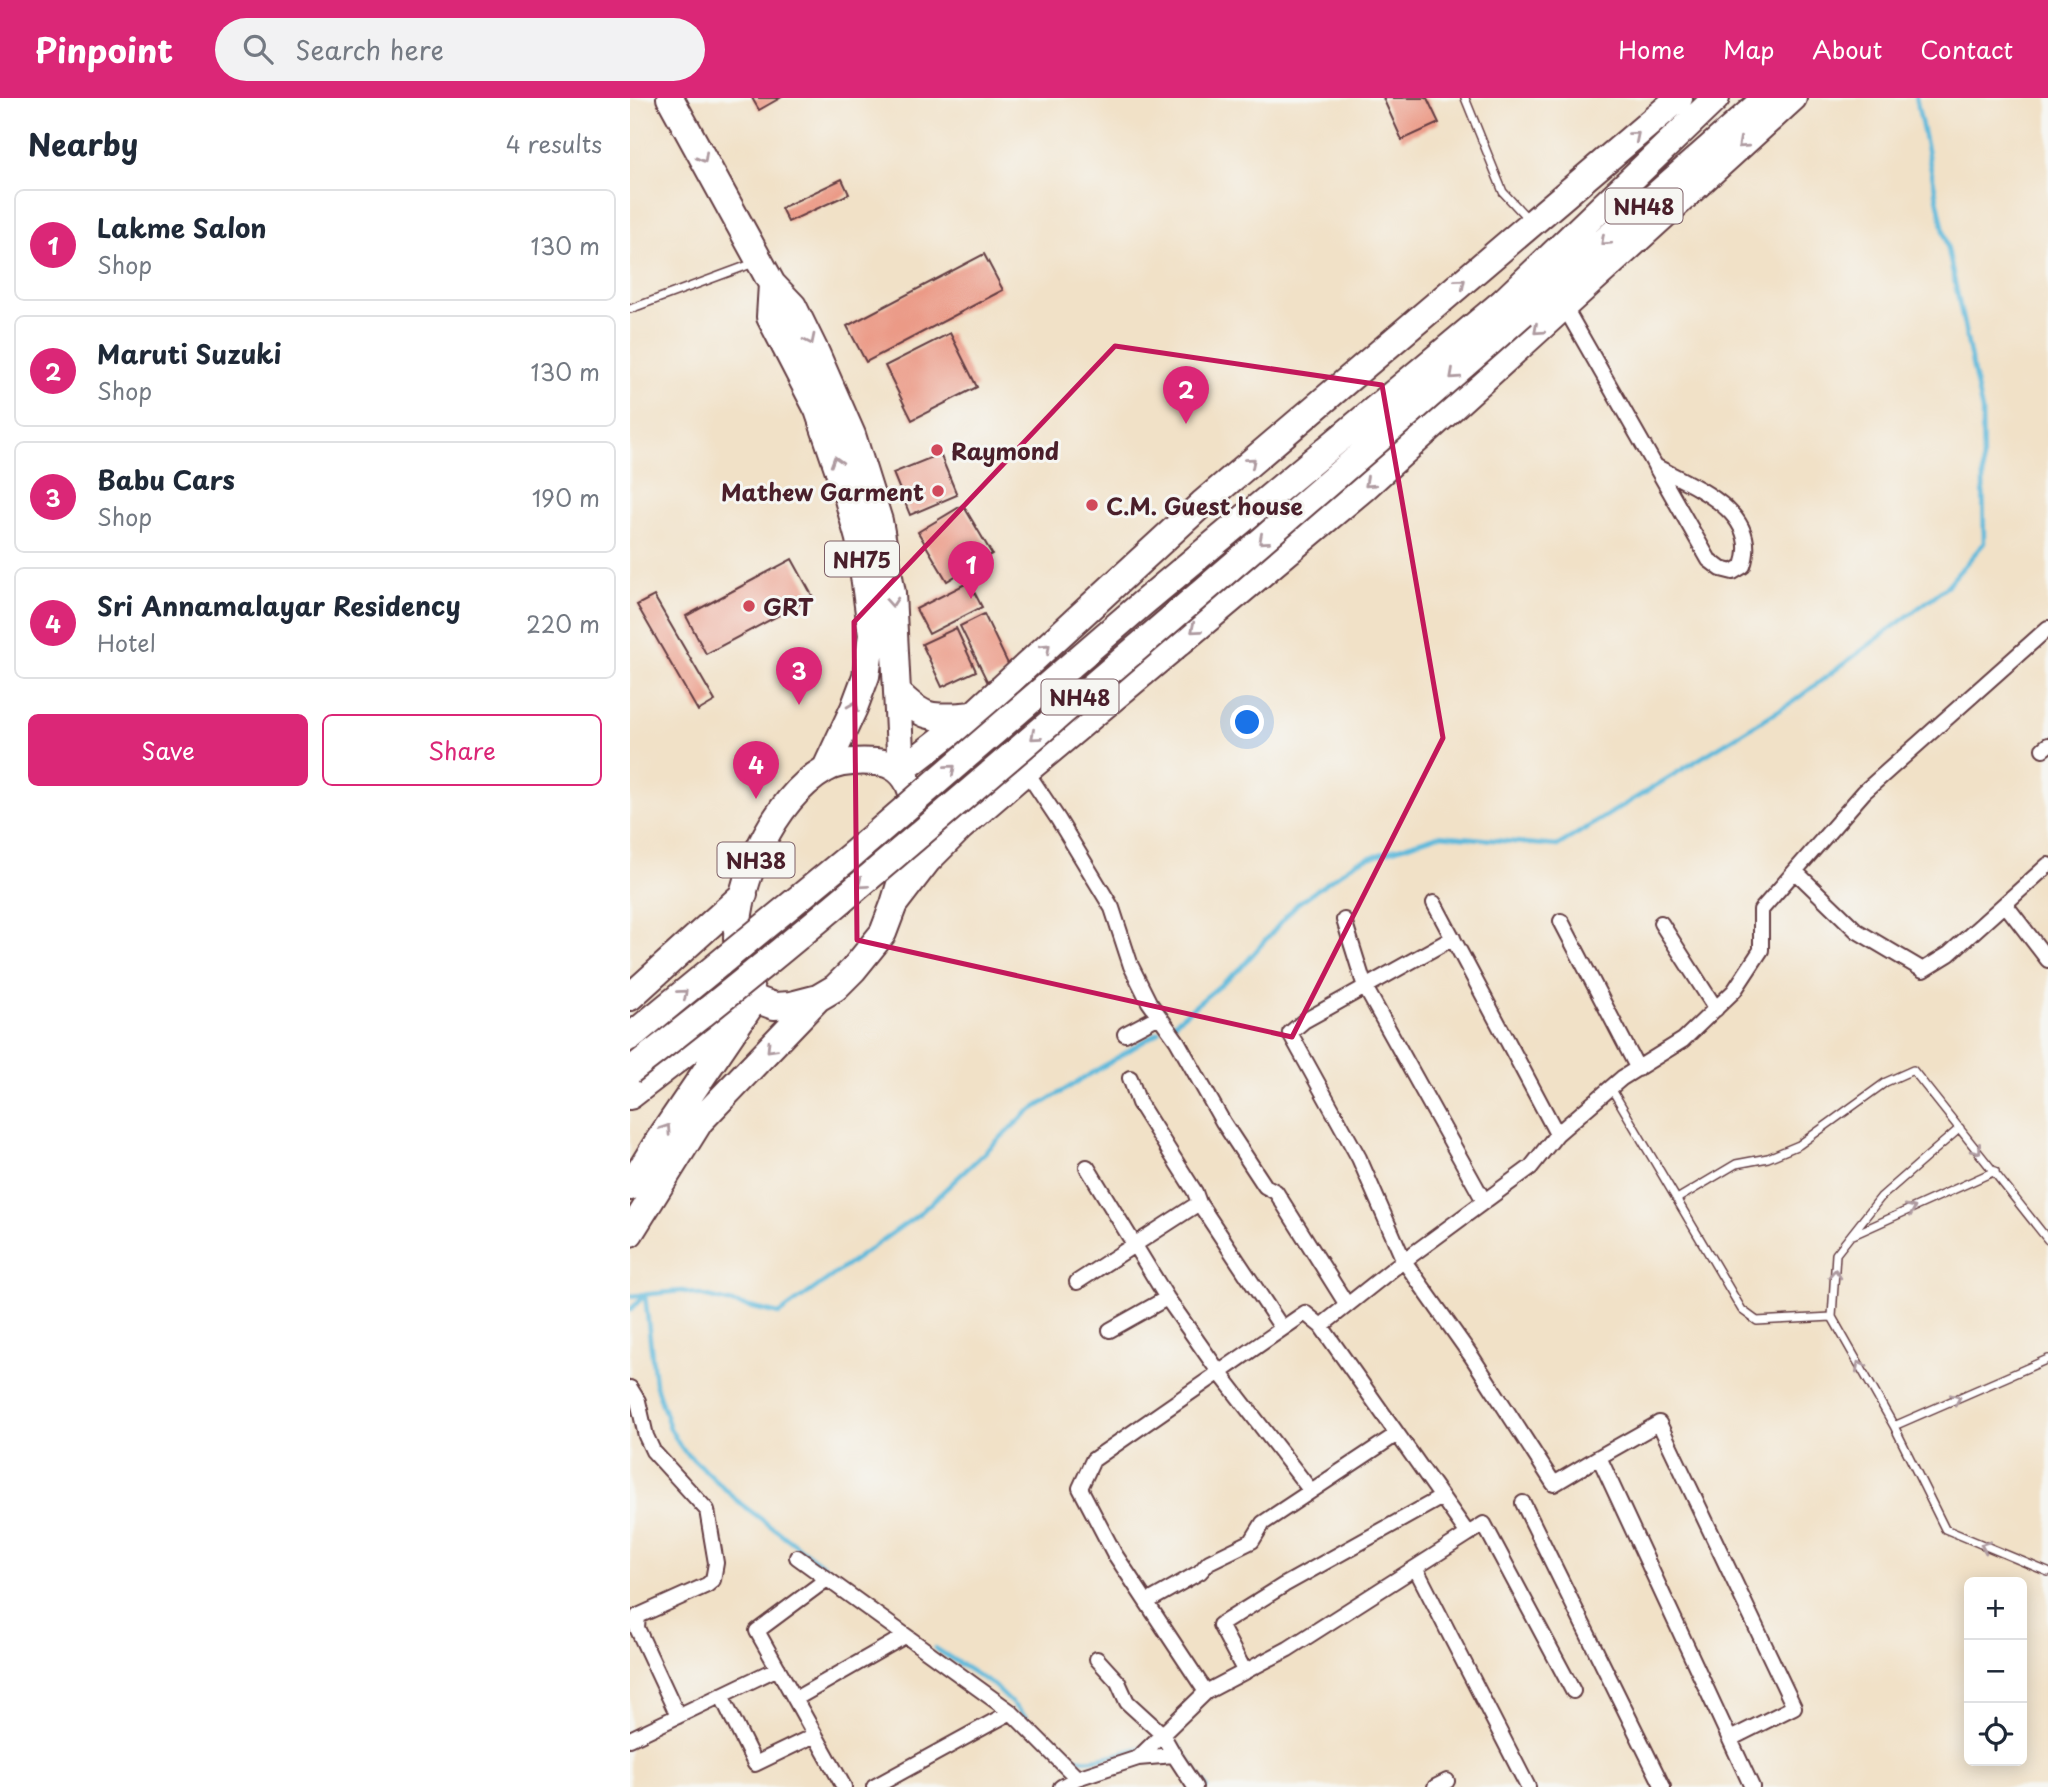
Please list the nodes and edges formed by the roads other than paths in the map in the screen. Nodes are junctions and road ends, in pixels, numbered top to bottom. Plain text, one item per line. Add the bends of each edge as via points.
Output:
1 (670, 98) edge
2 (1465, 98) edge
3 (1679, 98) edge
4 (1716, 98) edge
5 (1766, 98) edge
6 (1793, 98) edge
7 (1532, 223) junction
8 (766, 272) junction
9 (1564, 306) junction
10 (1513, 307) junction
11 (630, 309) edge
12 (1656, 466) junction
13 (2048, 628) edge
14 (897, 692) junction
15 (973, 715) junction
16 (826, 768) junction
17 (901, 771) junction
18 (1026, 771) junction
19 (2048, 865) edge
20 (1795, 871) junction
21 (744, 894) junction
22 (894, 904) junction
23 (1434, 904) dead end
24 (2005, 904) junction
25 (1344, 920) dead end
26 (1562, 921) dead end
27 (1661, 923) dead end
28 (1452, 938) junction
29 (2048, 960) edge
30 (1365, 988) junction
31 (630, 997) edge
32 (818, 998) junction
33 (755, 999) junction
34 (1716, 1009) junction
35 (1159, 1016) junction
36 (1125, 1034) dead end
37 (630, 1037) edge
38 (1638, 1069) junction
39 (630, 1071) edge
40 (1130, 1078) dead end
41 (1611, 1088) junction
42 (630, 1096) edge
43 (1960, 1128) junction
44 (1558, 1134) junction
45 (1087, 1167) dead end
46 (1995, 1171) junction
47 (630, 1187) edge
48 (1676, 1199) junction
49 (1484, 1201) junction
50 (1199, 1203) junction
51 (630, 1232) edge
52 (1849, 1236) junction
53 (2048, 1240) edge
54 (1133, 1244) junction
55 (1404, 1261) junction
56 (1077, 1282) dead end
57 (1167, 1298) junction
58 (1348, 1305) junction
59 (1832, 1317) junction
60 (1321, 1326) junction
61 (1282, 1328) junction
62 (1110, 1331) dead end
63 (2048, 1359) edge
64 (1219, 1372) junction
65 (630, 1388) edge
66 (1894, 1426) junction
67 (1398, 1434) junction
68 (1600, 1457) junction
69 (1311, 1491) junction
70 (1442, 1497) junction
71 (1522, 1503) dead end
72 (1468, 1534) junction
73 (797, 1557) dead end
74 (1416, 1569) junction
75 (2048, 1572) edge
76 (827, 1579) junction
77 (1147, 1602) junction
78 (905, 1636) junction
79 (1097, 1659) dead end
80 (778, 1668) junction
81 (1245, 1672) junction
82 (1206, 1692) junction
83 (1573, 1692) dead end
84 (721, 1695) junction
85 (795, 1699) junction
86 (1011, 1712) junction
87 (678, 1716) junction
88 (1162, 1734) junction
89 (815, 1735) junction
90 (630, 1739) edge
91 (1730, 1739) junction
92 (1174, 1755) junction
93 (1138, 1758) junction
94 (1077, 1777) junction
95 (844, 1787) edge
96 (874, 1787) edge
97 (1061, 1787) edge
98 (1195, 1787) edge
99 (1528, 1787) edge
100 (1663, 1787) edge
101 (1752, 1787) edge

1 -> 8 highway, NH75
2 - 7 lane via 1503,192
7 -> 3 highway
4 - 10 highway, NH48
5 -> 10 highway, NH48
6 -> 9 highway
15 -> 7 highway via 1202,504
8 - 11 lane
8 -> 14 highway, NH75 via 793,306 816,354 852,435 879,521 892,593
16 -> 8 highway, NH75 via 866,676 872,635 859,539 846,492 818,410 770,317
9 - 12 street
9 -> 18 highway via 1364,488
37 -> 10 highway, NH48, bridge via 853,853 1143,603
10 -> 39 highway, NH48, bridge via 1375,445 870,877
12 - 12 street via 1709,560 1733,572 1743,566 1748,552 1732,514 1719,500
13 - 20 street via 1864,792
14 - 15 highway via 927,715
14 - 17 highway, NH75
15 - 17 highway
16 - 17 highway, NH38 via 860,761 882,762
16 - 21 highway, NH38 via 801,787 780,812 763,842
17 - 22 highway via 911,789 914,814 908,858
18 - 22 highway via 952,836
18 - 35 street via 1112,908 1131,966
19 - 24 street
20 - 24 street via 1857,931 1923,970 1949,954
20 - 34 street via 1761,910 1761,950
21 - 31 highway
21 - 33 highway, NH38 via 737,940 742,972
22 - 32 highway via 883,933 853,970
23 - 28 street
24 - 29 street
25 - 30 street
26 - 38 street
27 - 34 street
28 - 30 street
28 - 44 street
30 - 49 street
30 - 55 street via 1290,1033 1359,1158
32 - 33 highway via 774,1006
32 -> 51 highway via 700,1121
33 - 42 highway
47 -> 33 highway
34 - 38 street via 1683,1040
35 - 36 street
35 - 58 street via 1223,1122 1265,1186 1276,1192
38 - 41 street
40 - 50 street via 1139,1103
41 - 44 street
41 - 48 lane
43 -> 46 lane
43 - 48 lane via 1913,1070 1886,1082 1799,1145 1736,1164
43 - 52 lane via 1881,1197
44 - 49 street via 1531,1167
45 - 54 street
52 -> 46 lane
46 - 53 lane
48 - 59 lane via 1742,1310 1757,1321
49 - 55 street
50 - 54 street
50 - 61 street
59 -> 52 lane via 1836,1254
54 - 56 street
54 - 57 street
55 - 58 street
55 - 68 street via 1555,1483
57 - 62 street
57 - 64 street
58 - 60 street
66 -> 59 lane
60 - 61 street via 1305,1313
60 - 67 street
61 - 64 street
66 -> 63 lane
64 - 69 street
64 - 77 street via 1093,1460 1080,1488 1114,1553
65 - 87 street via 653,1451 707,1510 714,1551 713,1580 638,1616 637,1628
75 -> 66 lane via 1945,1529
67 - 69 street
67 - 70 street
68 - 91 street
68 - 91 street via 1659,1423 1794,1707
69 - 77 street via 1263,1523 1252,1541
70 - 72 street
70 - 81 street via 1220,1625
71 - 100 street
72 - 74 street
72 - 83 street via 1484,1524
73 - 76 street
74 - 81 street
74 - 99 street
76 - 78 street
76 - 80 street via 757,1631
77 - 82 street
78 - 85 street
78 - 86 street
79 - 88 street via 1118,1682 1127,1702
80 - 84 street
80 - 85 street
81 - 82 street
82 - 88 street
84 - 87 street
84 - 89 street via 755,1764
85 - 89 street
86 - 94 street
86 - 96 street
87 - 90 street
88 - 92 street
88 - 93 street
89 - 95 street
91 - 101 street
92 - 93 street
92 - 98 street
93 - 94 street
94 - 97 street

